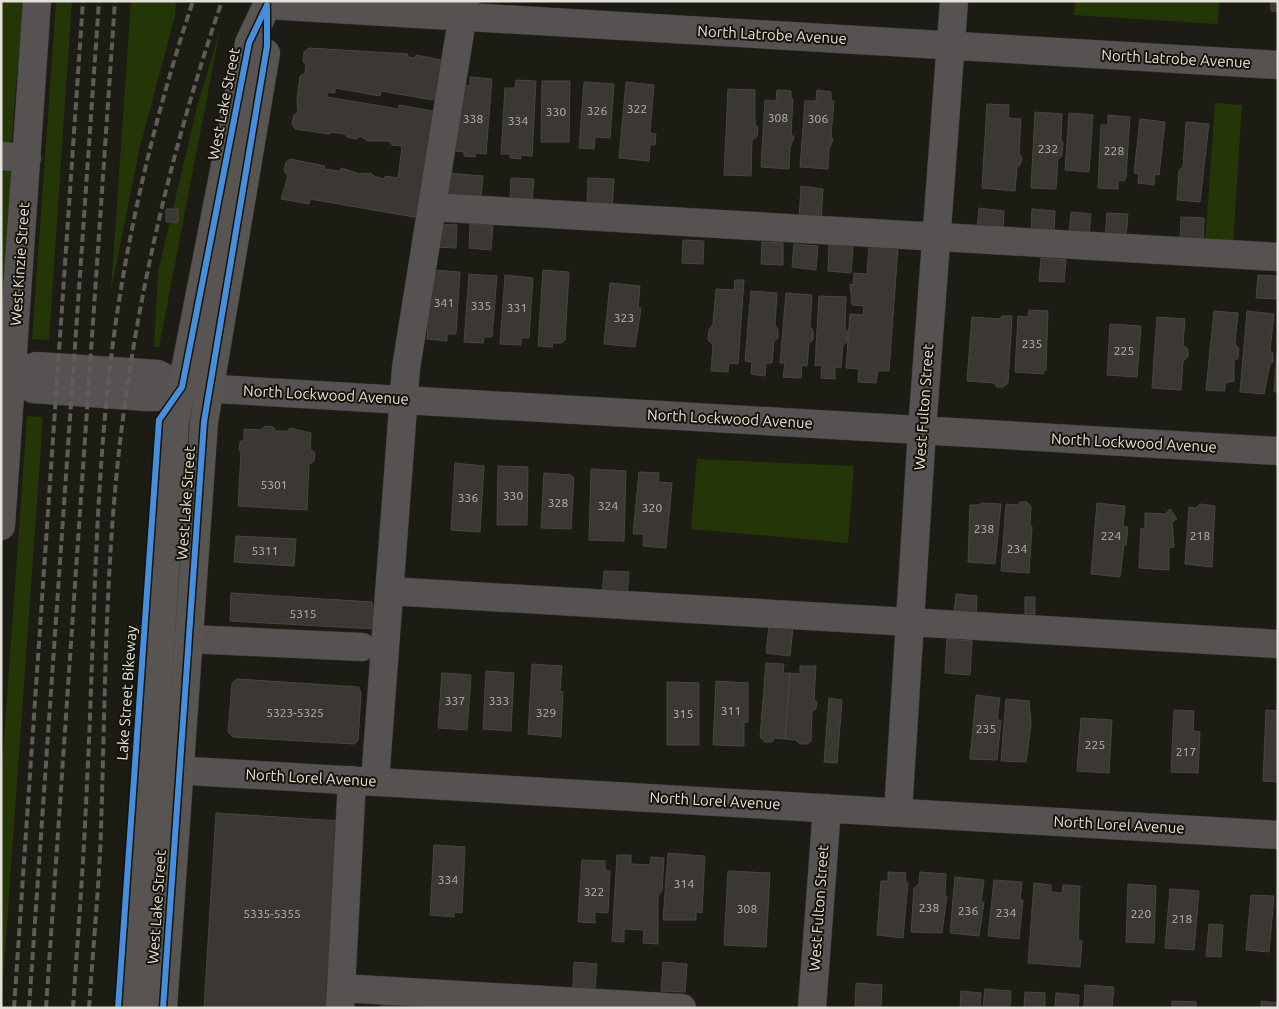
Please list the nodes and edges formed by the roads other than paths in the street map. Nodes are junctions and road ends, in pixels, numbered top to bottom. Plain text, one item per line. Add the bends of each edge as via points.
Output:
1 (38, 1) edge
2 (954, 1) edge
3 (267, 3) edge
4 (464, 9) edge
5 (950, 45) junction
6 (1278, 65) edge
7 (14, 157) edge
8 (432, 207) junction
9 (936, 237) junction
10 (1278, 257) edge
11 (6, 375) edge
12 (182, 387) junction
13 (211, 388) junction
14 (403, 399) junction
15 (922, 430) junction
16 (1278, 451) edge
17 (1, 526) edge
18 (389, 592) junction
19 (910, 623) junction
20 (188, 639) junction
21 (1278, 644) edge
22 (362, 647) dead end
23 (152, 768) junction
24 (179, 770) junction
25 (364, 781) junction
26 (827, 808) junction
27 (898, 812) junction
28 (1278, 835) edge
29 (341, 998) edge
30 (136, 1008) edge
31 (163, 1008) edge
32 (682, 1008) edge
33 (812, 1008) edge

1 - 7 street, West Kinzie Street
2 - 5 street, West Fulton Street
3 - 4 street, North Latrobe Avenue
3 - 12 main road, West Lake Street via 249,43
3 - 13 main road, West Lake Street via 267,46
4 - 5 street, North Latrobe Avenue
4 - 8 street
5 - 6 street, North Latrobe Avenue
5 - 9 street, West Fulton Street
7 - 11 street, West Kinzie Street
8 - 9 street
8 - 14 street
9 - 10 street
9 - 15 street, West Fulton Street
11 - 12 street, North Lockwood Avenue via 36,366 158,374
11 - 17 street, West Kinzie Street
12 - 13 street, North Lockwood Avenue
12 - 23 main road, West Lake Street via 175,421
13 - 14 street, North Lockwood Avenue
13 - 20 main road, West Lake Street via 204,422
14 - 15 street, North Lockwood Avenue
14 - 18 street
15 - 16 street, North Lockwood Avenue
15 - 19 street, West Fulton Street
18 - 19 street
18 - 25 street
19 - 21 street
19 - 27 street, West Fulton Street
20 - 22 street
20 - 24 main road, West Lake Street
23 - 24 street, North Lorel Avenue
23 - 30 main road, West Lake Street
24 - 25 street, North Lorel Avenue
24 - 31 main road, West Lake Street
25 - 26 street, North Lorel Avenue
25 - 29 street
26 - 27 street, North Lorel Avenue
26 - 33 street, West Fulton Street
27 - 28 street, North Lorel Avenue
29 - 32 street

